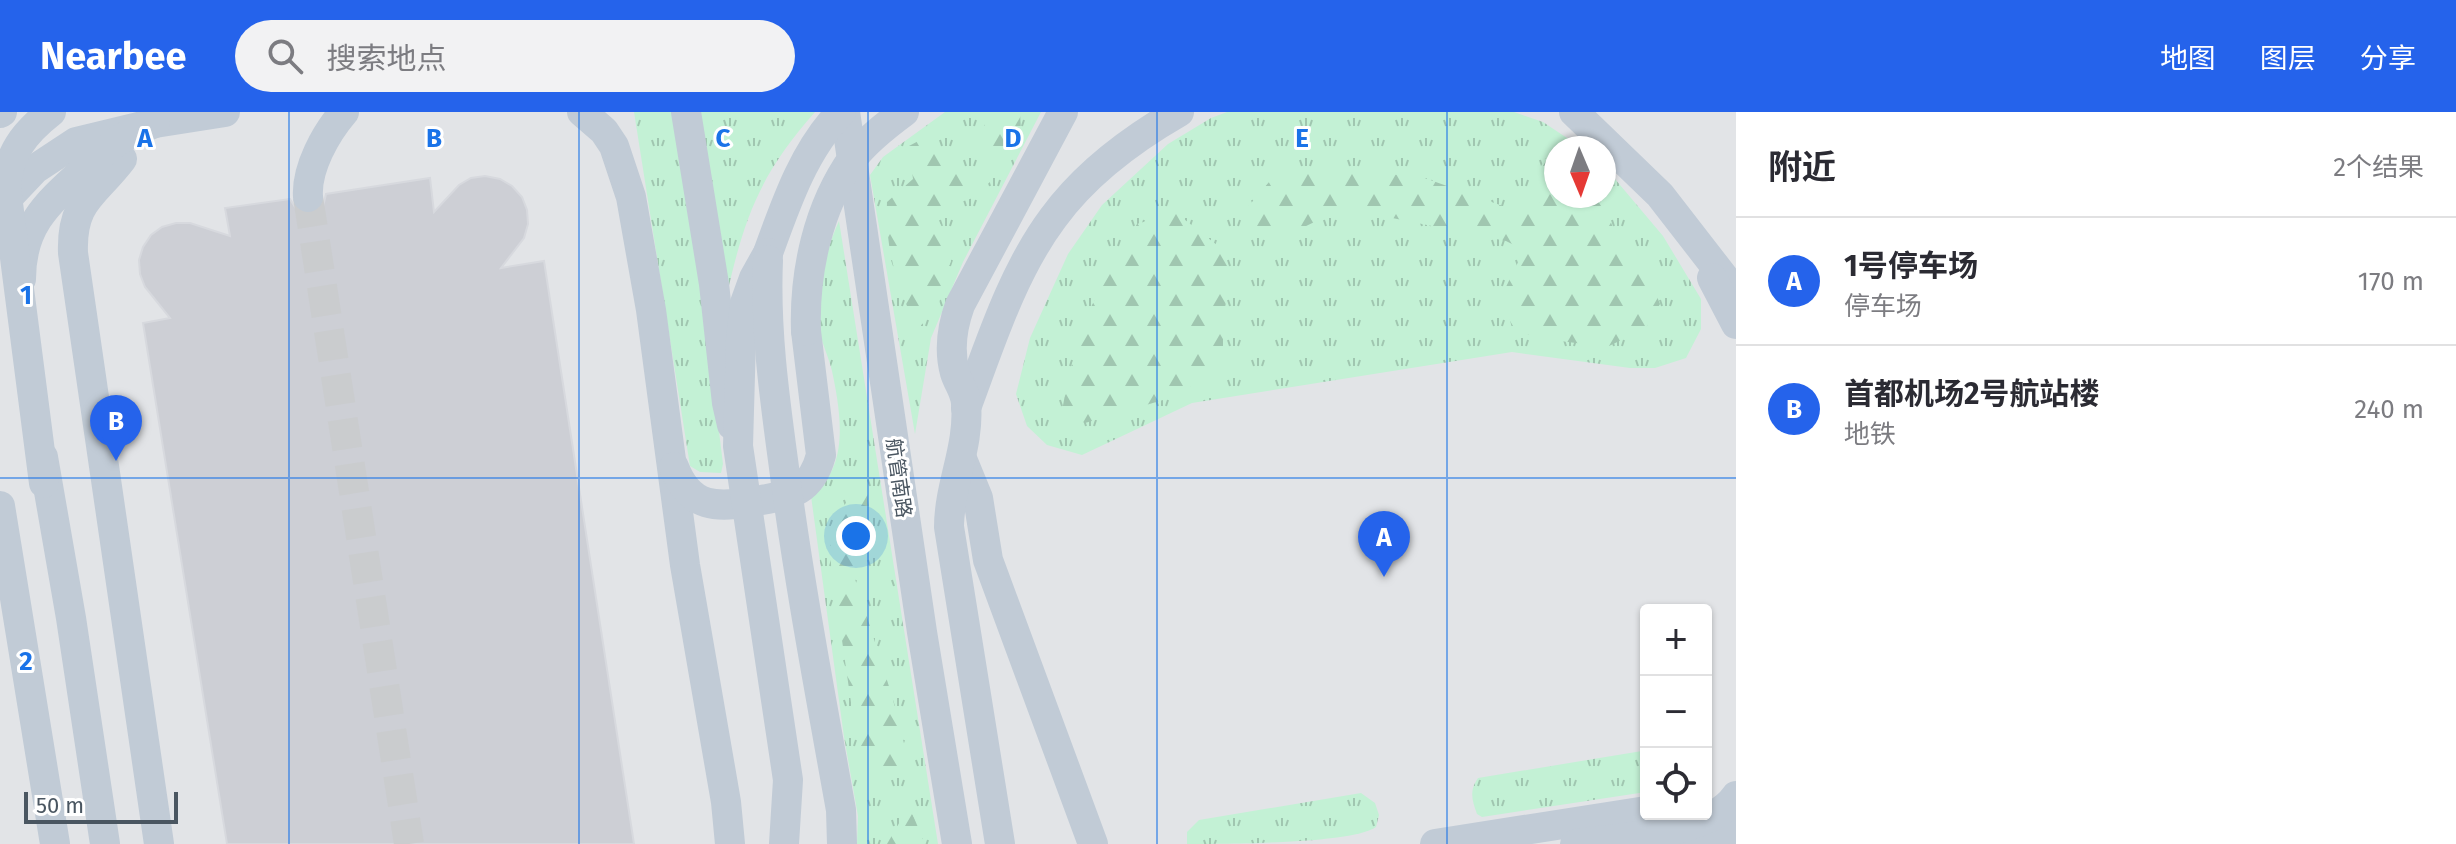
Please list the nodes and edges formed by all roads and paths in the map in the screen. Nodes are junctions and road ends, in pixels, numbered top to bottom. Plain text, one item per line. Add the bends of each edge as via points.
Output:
1 (51, 112) edge
2 (225, 112) edge
3 (344, 112) edge
4 (582, 112) edge
5 (686, 112) edge
6 (843, 112) edge
7 (904, 112) edge
8 (1063, 112) edge
9 (1179, 112) edge
10 (1573, 113) edge
11 (155, 123) junction
12 (308, 197) tunnel mouth
13 (0, 206) edge
14 (1687, 230) junction
15 (768, 253) junction
16 (1736, 293) edge
17 (1736, 324) edge
18 (966, 408) junction
19 (738, 446) junction
20 (962, 459) junction
21 (671, 461) junction
22 (0, 506) edge
23 (726, 506) junction
24 (0, 561) edge
25 (685, 565) junction
26 (1736, 796) edge
27 (1712, 802) edge
28 (1736, 805) edge
29 (1640, 812) edge
30 (1736, 829) edge
31 (1609, 842) edge
32 (46, 844) edge
33 (55, 844) edge
34 (103, 844) edge
35 (159, 844) edge
36 (730, 844) edge
37 (784, 844) edge
38 (842, 844) edge
39 (957, 844) edge
40 (1000, 844) edge
41 (1093, 844) edge
42 (1435, 844) edge
43 (1575, 844) edge

1 - 34 street, bridge via 16,148 8,168 6,200 36,432
2 - 11 street
3 - 12 street via 311,169
4 - 21 street via 609,138 629,186
5 - 19 street via 728,412
6 - 15 street via 823,133 799,176
6 - 39 street, 航管南路
7 - 23 street, bridge via 853,158 808,271 806,331 821,447 816,471 793,494
8 - 18 street via 956,316 952,353
9 - 18 street via 1119,151 1052,219 1003,313
10 - 14 street via 1647,182
11 - 13 street via 69,145 35,169
11 - 34 street via 117,139 49,202 31,231 21,272 45,476
11 - 35 street via 96,185 76,220 73,246
14 - 16 street
14 - 17 street
15 - 19 street, bridge via 745,303
15 - 38 street, bridge via 776,409 841,810
18 - 20 street
19 - 37 street, bridge via 788,780
20 - 40 street via 949,527
20 - 41 street via 978,498 988,560
21 - 23 street via 688,493
21 - 25 street
22 - 33 street
23 - 25 street via 696,525
24 - 32 street
25 - 36 street
26 - 31 street, bridge via 1704,821
27 - 28 street
29 - 42 street
30 - 31 street
31 - 43 street, bridge

